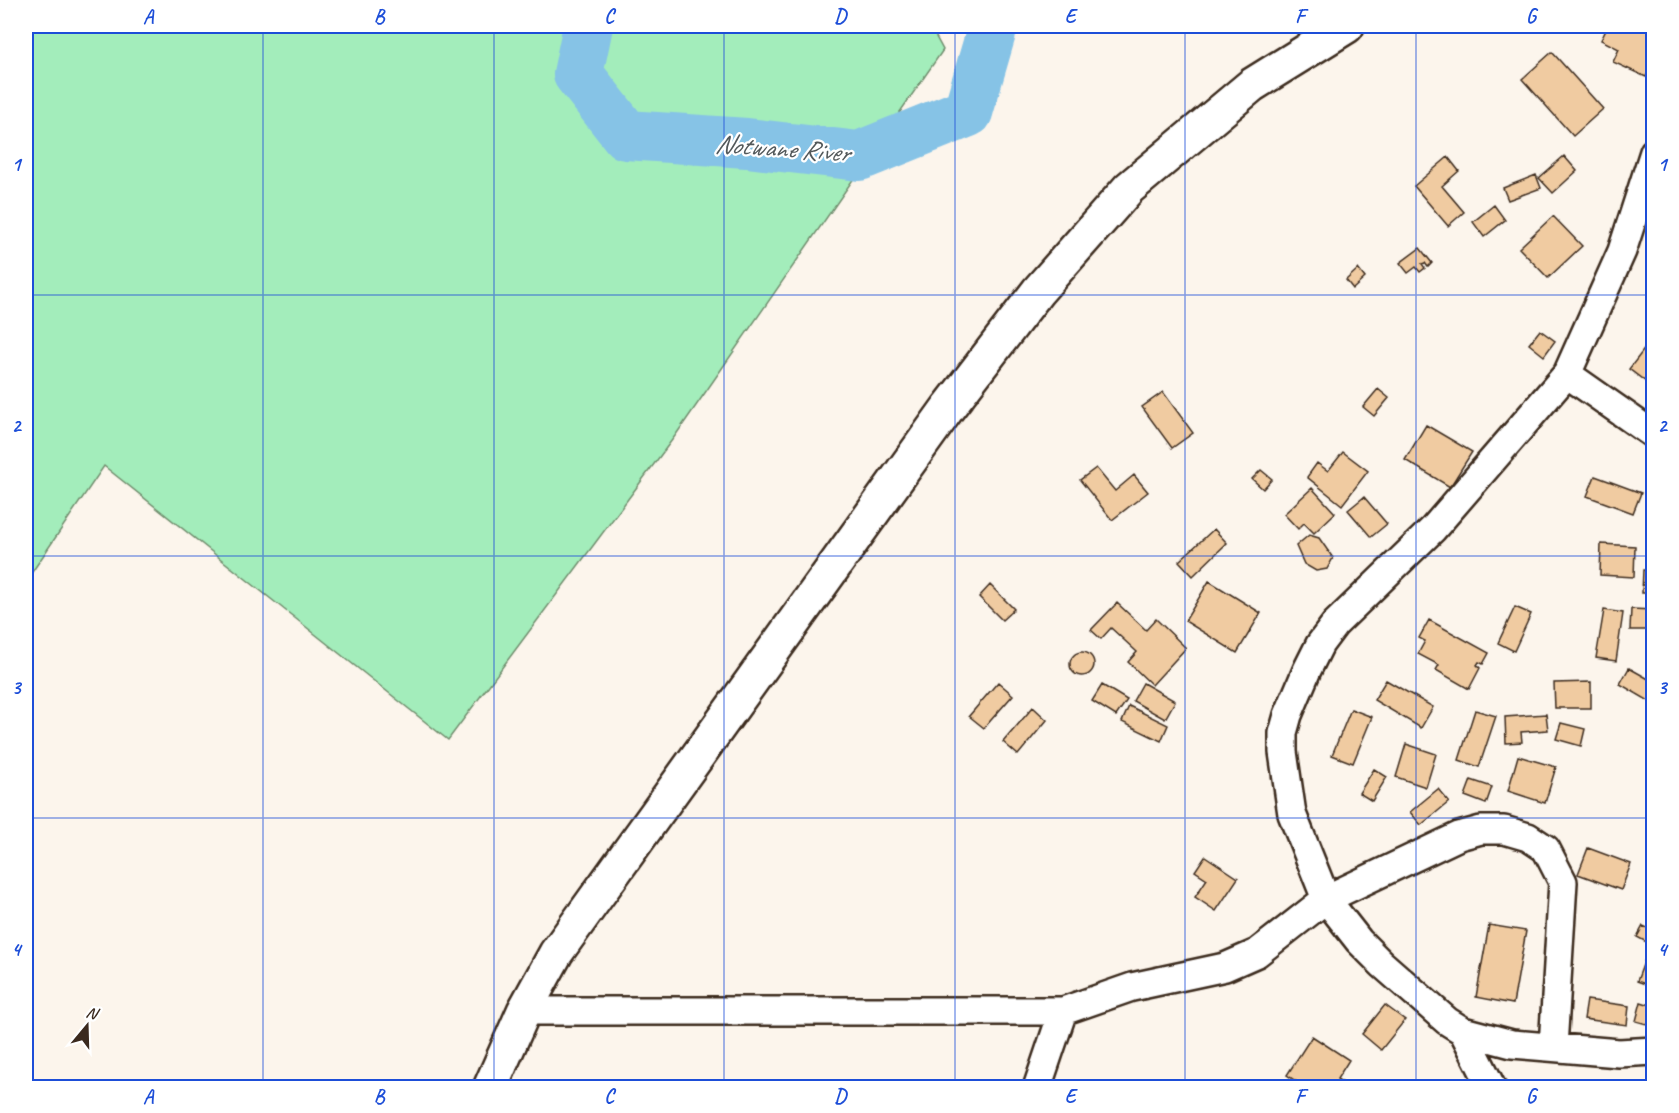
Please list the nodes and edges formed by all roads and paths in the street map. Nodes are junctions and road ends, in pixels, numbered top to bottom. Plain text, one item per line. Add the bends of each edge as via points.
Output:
1 (1347, 26) edge
2 (1653, 152) edge
3 (1567, 374) junction
4 (1653, 435) edge
5 (1326, 899) junction
6 (524, 1011) junction
7 (1063, 1011) junction
8 (1463, 1031) junction
9 (1553, 1047) junction
10 (1653, 1051) edge
11 (490, 1088) edge
12 (1037, 1088) edge
13 (1492, 1088) edge

1 - 6 street via 1252,85 1129,188 1038,291 948,408 556,953
2 - 3 street via 1622,251
3 - 4 street
3 - 5 street via 1434,529 1335,624 1307,669 1288,715 1283,752 1292,814
5 - 7 street via 1257,953 1225,967 1132,987
5 - 8 street via 1382,964
5 - 9 street via 1459,836 1480,830 1504,830 1537,843 1546,849 1563,882
6 - 7 street
6 - 11 street
7 - 12 street
8 - 9 street via 1512,1044
8 - 13 street
9 - 10 street via 1619,1053

